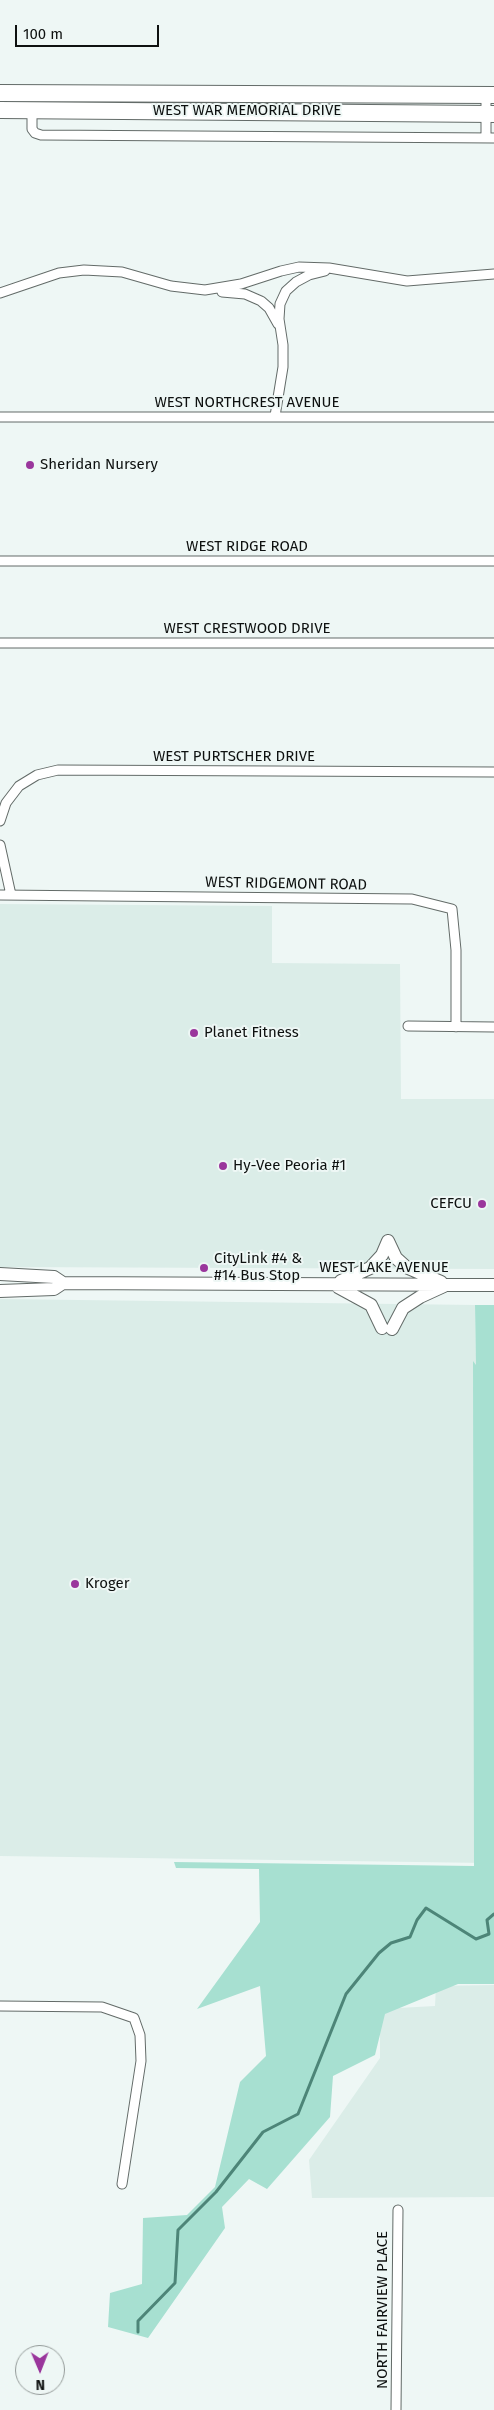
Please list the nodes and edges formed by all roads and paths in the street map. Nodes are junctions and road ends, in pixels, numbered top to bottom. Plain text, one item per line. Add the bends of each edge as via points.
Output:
1 (0, 91) edge
2 (490, 95) edge
3 (32, 110) junction
4 (0, 112) edge
5 (490, 114) edge
6 (490, 138) edge
7 (348, 271) junction
8 (494, 274) edge
9 (200, 290) junction
10 (0, 293) edge
11 (280, 331) junction
12 (275, 416) junction
13 (0, 417) edge
14 (494, 417) edge
15 (0, 561) edge
16 (494, 561) edge
17 (0, 643) edge
18 (494, 643) edge
19 (494, 772) edge
20 (0, 821) edge
21 (0, 845) edge
22 (0, 895) edge
23 (11, 895) junction
24 (408, 1026) dead end
25 (494, 1026) edge
26 (456, 1027) junction
27 (0, 1274) edge
28 (63, 1283) junction
29 (331, 1284) junction
30 (448, 1284) junction
31 (494, 1285) edge
32 (0, 1291) edge
33 (0, 2006) edge
34 (122, 2184) dead end
35 (398, 2210) dead end
36 (396, 2410) edge

1 - 2 highway, WEST WAR MEMORIAL DRIVE
2 - 5 street
3 - 4 highway, WEST WAR MEMORIAL DRIVE
3 - 5 highway, WEST WAR MEMORIAL DRIVE
3 - 6 street via 32,130 41,135
5 - 6 street
7 - 8 street via 414,281
7 - 9 street via 299,267 236,285
7 - 11 street via 319,272 296,282 280,304
9 - 10 street via 171,286 133,274 95,270 59,273
9 - 11 street via 251,296 270,308
11 - 12 street via 284,352 283,374
12 - 13 street, WEST NORTHCREST AVENUE
12 - 14 street, WEST NORTHCREST AVENUE
15 - 16 street, WEST RIDGE ROAD
17 - 18 street, WEST CRESTWOOD DRIVE
19 - 20 street, WEST PURTSCHER DRIVE via 58,770 36,775 19,786 6,803
21 - 23 street
22 - 23 street, WEST RIDGEMONT ROAD
23 - 26 street, WEST RIDGEMONT ROAD via 412,899 452,909 456,950
24 - 26 street
25 - 26 street
27 - 28 main road, WEST LAKE AVENUE via 54,1277
28 - 29 main road, WEST LAKE AVENUE
28 - 32 main road, WEST LAKE AVENUE via 54,1289
29 - 30 main road, WEST LAKE AVENUE
29 - 30 main road via 354,1293 371,1305 387,1328 403,1308
29 - 30 main road via 370,1268 382,1255 388,1241 396,1258 406,1267
30 - 31 main road, WEST LAKE AVENUE
33 - 34 street via 102,2007 134,2018 140,2035 141,2061
35 - 36 street, NORTH FAIRVIEW PLACE

